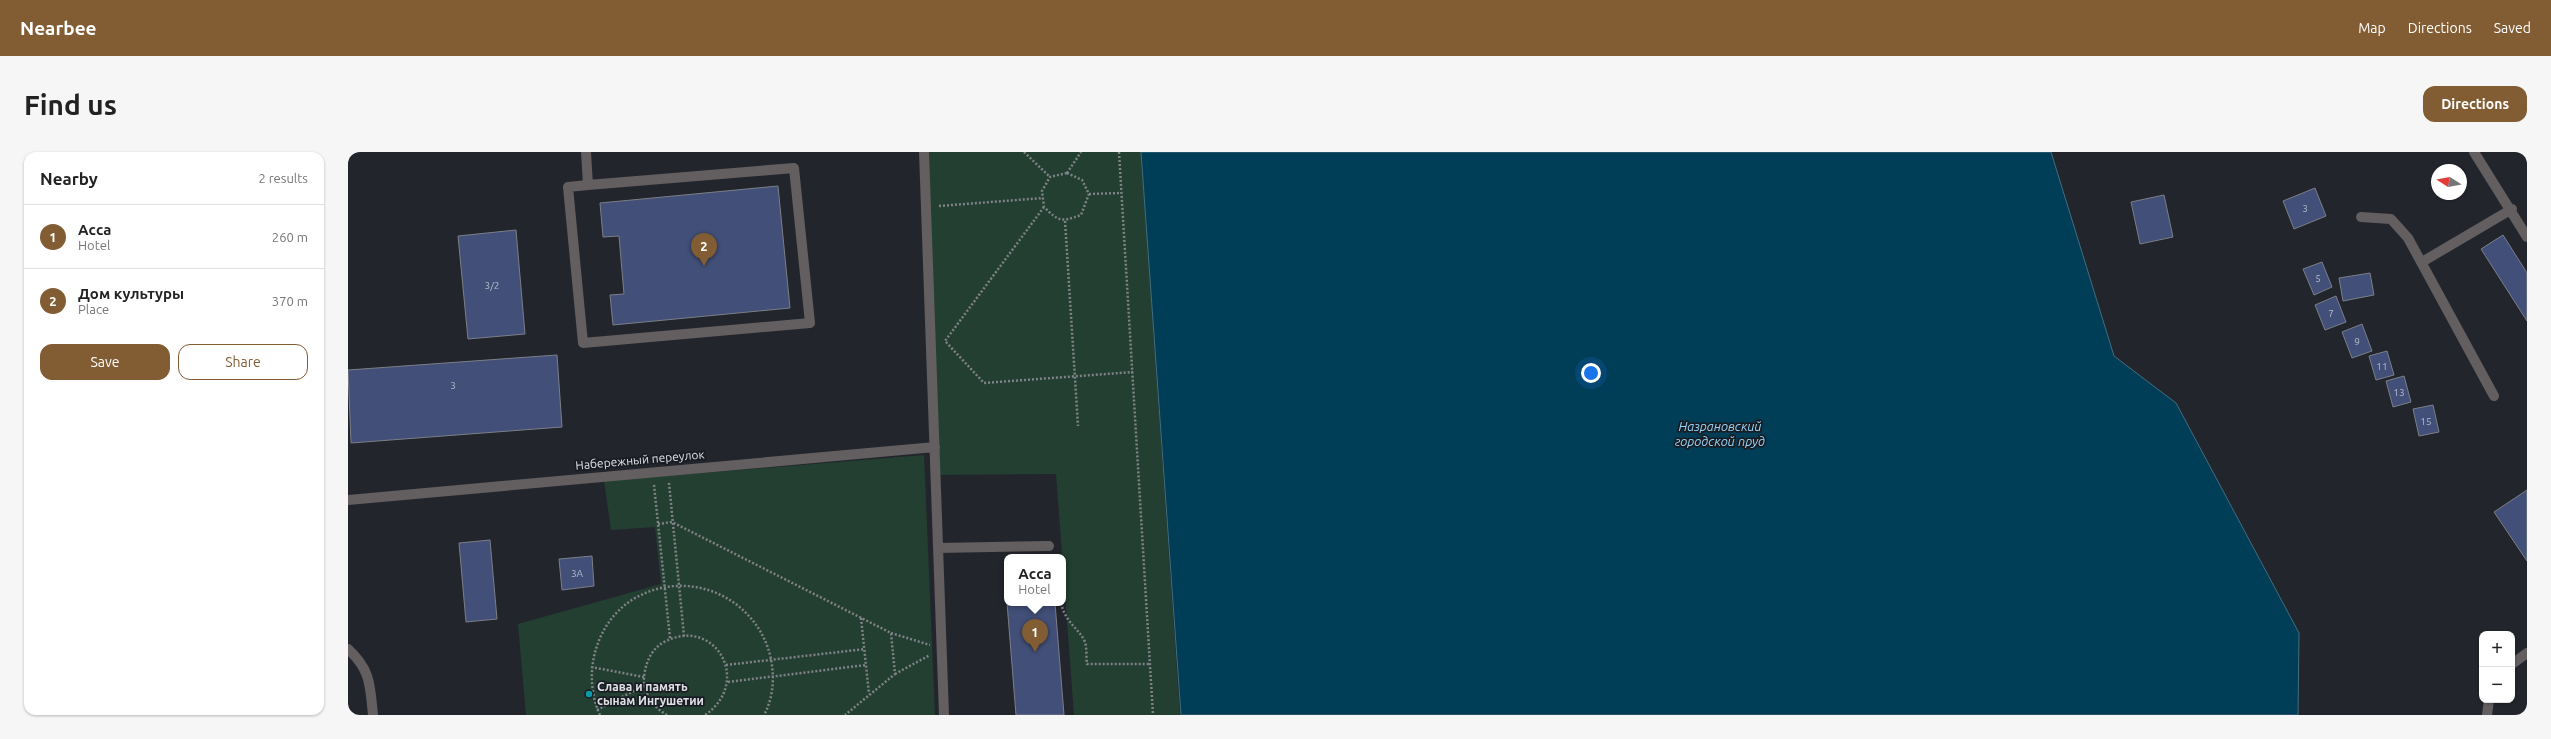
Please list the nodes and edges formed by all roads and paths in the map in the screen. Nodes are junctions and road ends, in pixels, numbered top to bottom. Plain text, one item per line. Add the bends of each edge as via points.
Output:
1 (586, 152) edge
2 (924, 152) edge
3 (1024, 152) edge
4 (1081, 152) edge
5 (1119, 152) edge
6 (2474, 152) edge
7 (1067, 173) junction
8 (1050, 177) junction
9 (588, 186) junction
10 (1121, 192) junction
11 (1089, 194) junction
12 (1043, 198) junction
13 (926, 206) junction
14 (1044, 207) junction
15 (2512, 209) junction
16 (2361, 217) dead end
17 (1065, 221) junction
18 (2527, 237) edge
19 (2422, 262) junction
20 (1133, 372) junction
21 (1074, 376) junction
22 (2494, 396) dead end
23 (1078, 426) dead end
24 (935, 447) junction
25 (667, 471) junction
26 (653, 472) junction
27 (348, 500) edge
28 (672, 522) junction
29 (658, 524) junction
30 (1049, 546) dead end
31 (938, 548) junction
32 (679, 585) junction
33 (665, 586) junction
34 (1062, 606) edge
35 (862, 618) junction
36 (891, 633) junction
37 (684, 636) junction
38 (670, 638) junction
39 (942, 648) junction
40 (348, 649) edge
41 (865, 649) junction
42 (2527, 653) edge
43 (772, 660) junction
44 (2515, 662) edge
45 (1152, 664) junction
46 (866, 665) junction
47 (726, 666) junction
48 (591, 667) junction
49 (895, 674) junction
50 (774, 676) junction
51 (644, 677) junction
52 (728, 682) junction
53 (645, 685) junction
54 (870, 695) junction
55 (2489, 703) edge
56 (597, 710) junction
57 (373, 715) edge
58 (600, 715) edge
59 (667, 715) edge
60 (705, 715) edge
61 (764, 715) edge
62 (844, 715) edge
63 (944, 715) edge
64 (1153, 715) edge
65 (2487, 715) edge

1 - 9 street
2 - 13 street
3 - 8 path
4 - 7 path
5 - 10 path
6 - 15 street
7 - 8 path
7 - 11 path via 1082,180
8 - 12 path via 1042,191
9 - 9 street via 568,187 583,343 810,323 794,168
10 - 11 path
10 - 20 path
11 - 17 path via 1081,215
12 - 13 path
12 - 14 path
13 - 24 street
14 - 17 path via 1056,218
14 - 21 path via 945,341 984,383
15 - 18 street
15 - 19 street
16 - 19 street via 2391,219 2408,238
17 - 21 path
19 - 22 street
20 - 21 path
20 - 45 path
21 - 23 path
24 - 25 street, Набережный переулок
24 - 31 street
25 - 26 street, Набережный переулок
25 - 28 path
26 - 27 street, Набережный переулок
26 - 29 path
28 - 29 path
28 - 32 path
28 - 35 path
29 - 33 path
30 - 31 street
31 - 39 street
32 - 33 path
32 - 37 path
32 - 43 path via 704,588 728,598 749,614 763,635
33 - 38 path
33 - 48 path via 636,597 613,616 597,642
34 - 45 path via 1071,626 1084,641 1087,664
35 - 36 path
35 - 41 path
36 - 39 path
36 - 49 path
37 - 38 path
37 - 47 path via 702,638 714,646 723,657
38 - 51 path via 651,654
39 - 49 path
39 - 63 street
40 - 57 street via 358,659 370,679
41 - 43 path
41 - 46 path
42 - 44 street
43 - 47 path
43 - 50 path
45 - 64 path
46 - 50 path
46 - 54 path
47 - 52 path
48 - 51 path
48 - 56 path
49 - 54 path
50 - 52 path
50 - 61 path
51 - 53 path
52 - 60 path via 723,697 715,708
53 - 56 path
53 - 59 path via 647,694 655,706
54 - 62 path
55 - 65 street
56 - 58 path

